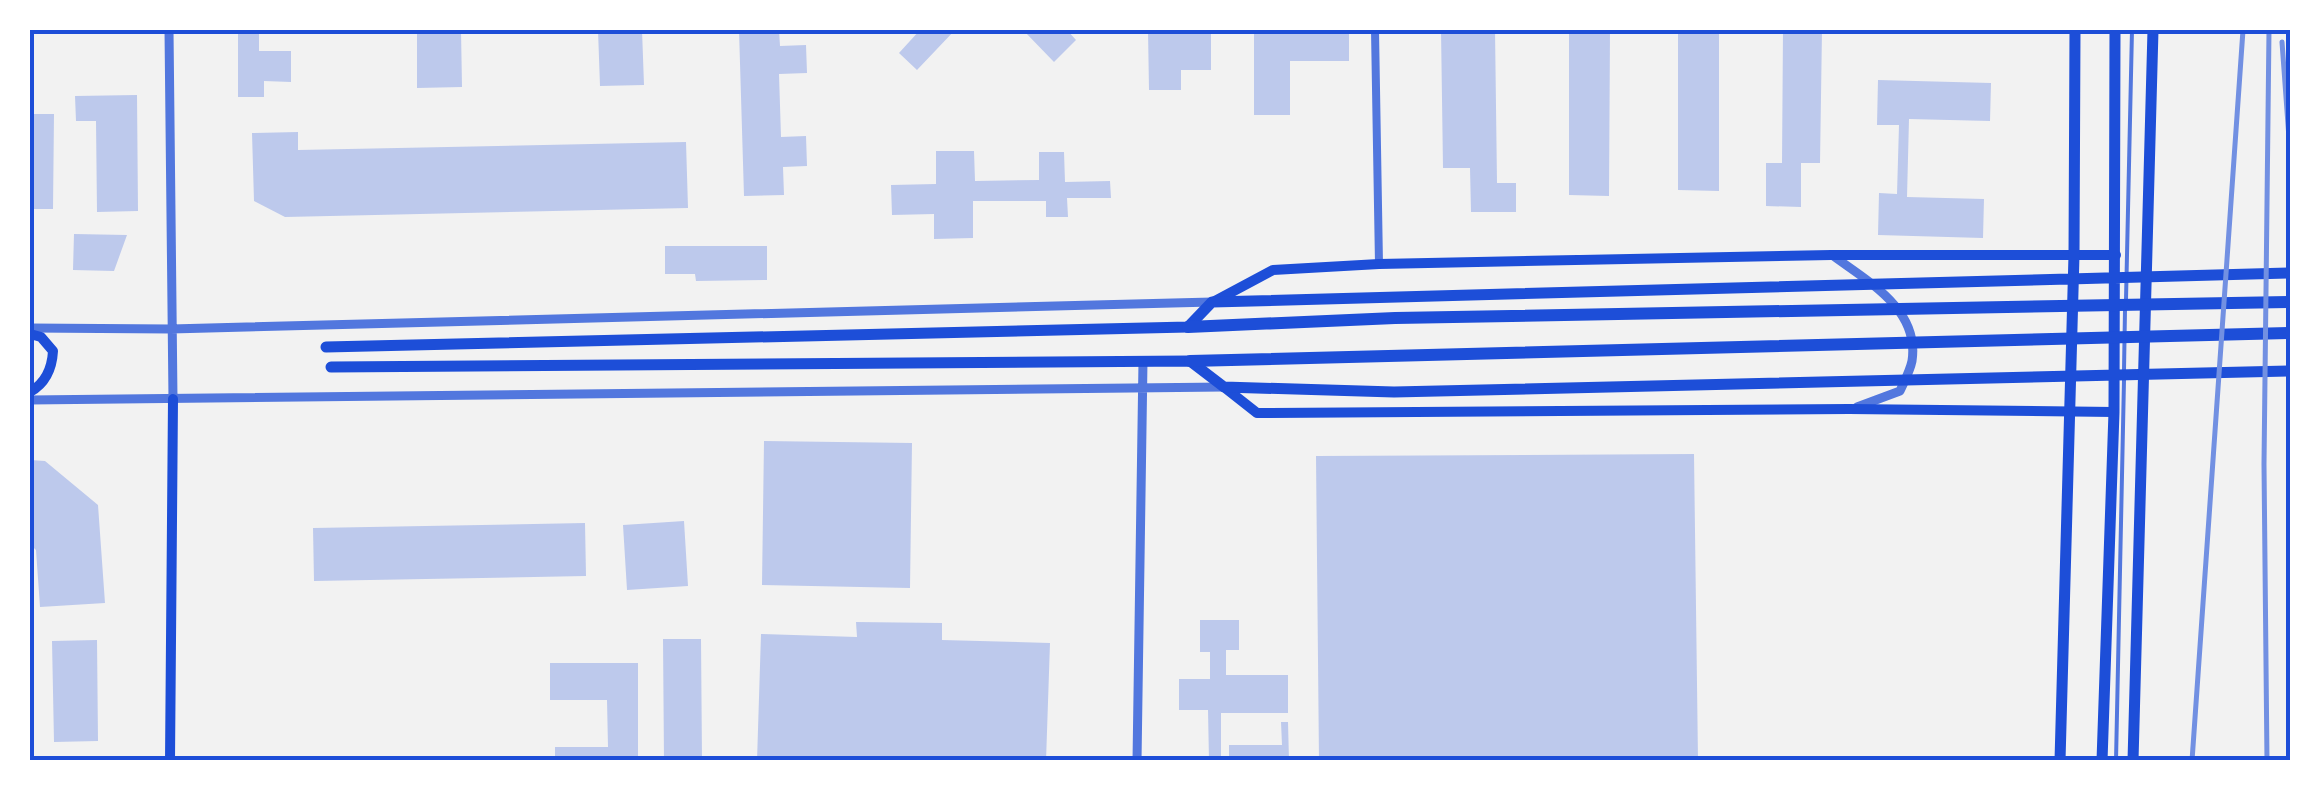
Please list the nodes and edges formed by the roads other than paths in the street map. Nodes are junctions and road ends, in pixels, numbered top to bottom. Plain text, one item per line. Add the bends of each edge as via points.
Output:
1 (168, 30) edge
2 (1374, 30) edge
3 (2075, 30) edge
4 (2115, 30) edge
5 (2132, 30) edge
6 (2152, 30) edge
7 (1831, 255) junction
8 (2074, 255) junction
9 (2116, 255) junction
10 (1380, 264) junction
11 (2290, 274) edge
12 (1212, 302) junction
13 (2290, 302) edge
14 (1188, 327) junction
15 (171, 329) junction
16 (30, 331) edge
17 (2290, 334) edge
18 (326, 346) dead end
19 (1190, 361) junction
20 (1143, 362) junction
21 (331, 367) dead end
22 (2290, 372) edge
23 (1141, 386) junction
24 (1224, 388) junction
25 (30, 392) edge
26 (173, 399) junction
27 (30, 400) edge
28 (1849, 410) junction
29 (2071, 411) junction
30 (2114, 412) junction
31 (170, 761) edge
32 (1138, 761) edge
33 (2060, 761) edge
34 (2102, 761) edge
35 (2116, 761) edge
36 (2133, 761) edge

1 - 15 street
2 - 10 street
3 - 8 main road
4 - 9 main road
5 - 35 lane
6 - 36 main road
7 - 8 main road
7 - 10 main road
7 - 28 street via 1892,298 1909,329 1912,361 1900,390
8 - 9 main road
8 - 29 main road
9 - 30 main road
10 - 12 main road via 1272,270
11 - 12 main road
12 - 14 main road
12 - 15 street
13 - 14 highway
14 - 18 main road
15 - 16 street
15 - 26 street
16 - 25 main road via 53,351 53,365
17 - 19 highway
19 - 20 main road
19 - 24 main road
20 - 21 main road
20 - 23 street
22 - 24 main road via 1394,392
23 - 24 street
23 - 26 street
23 - 32 street
24 - 28 main road via 1257,413
26 - 27 street
26 - 31 main road
28 - 29 main road
29 - 30 main road
29 - 33 main road
30 - 34 main road

